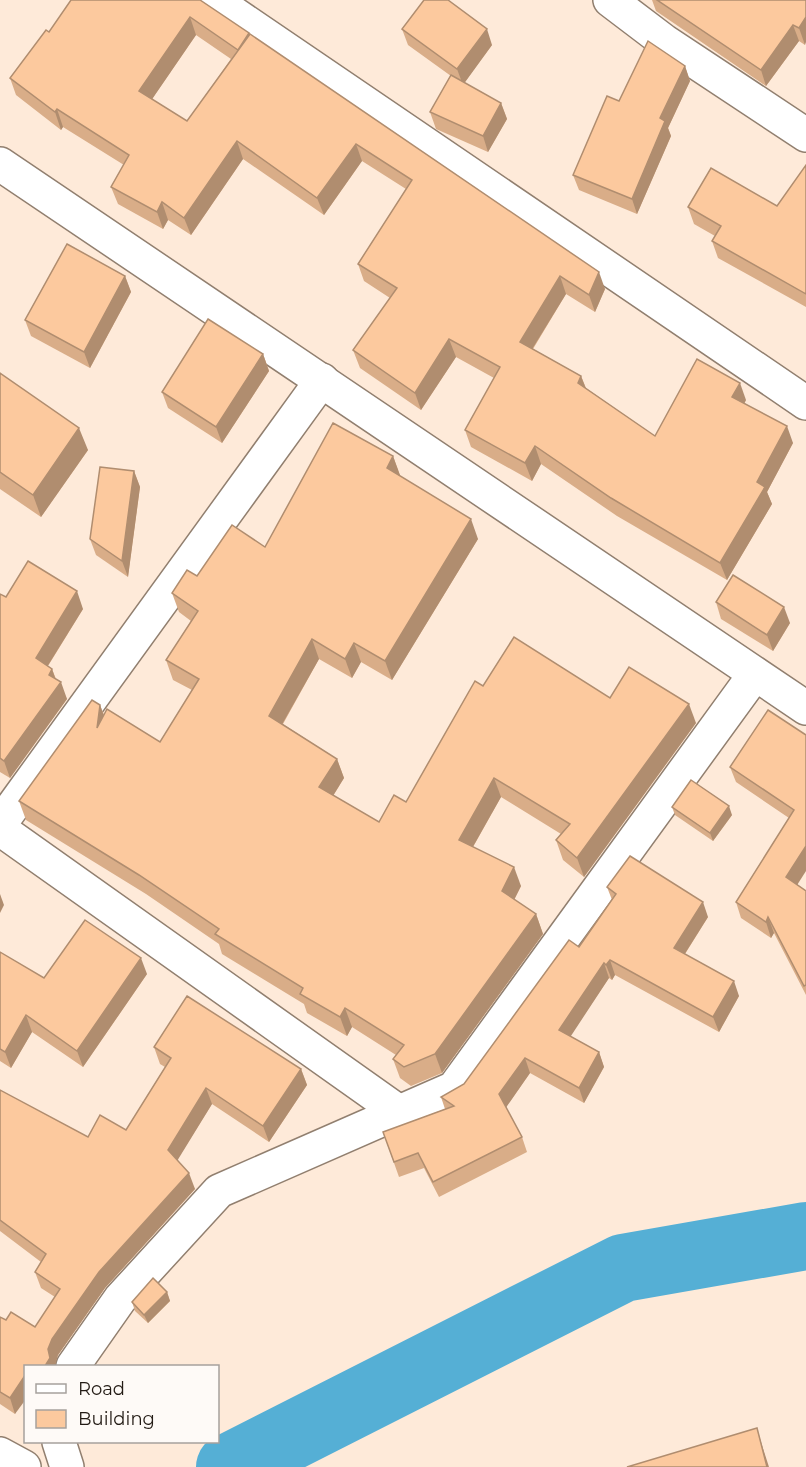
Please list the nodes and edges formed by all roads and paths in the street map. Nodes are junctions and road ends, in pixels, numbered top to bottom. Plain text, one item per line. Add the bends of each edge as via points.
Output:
1 (214, 0) edge
2 (610, 0) edge
3 (806, 135) edge
4 (0, 164) edge
5 (322, 380) junction
6 (806, 403) edge
7 (755, 674) junction
8 (806, 708) edge
9 (0, 824) edge
10 (0, 830) edge
11 (399, 1112) junction
12 (74, 1365) edge
13 (59, 1443) edge
14 (0, 1454) edge
15 (24, 1467) edge
16 (67, 1467) edge

1 - 6 street
2 - 3 street via 664,41
4 - 5 street
5 - 7 street
5 - 9 street
7 - 8 street
7 - 11 street via 453,1088
10 - 11 street
11 - 12 street via 219,1191 120,1299
13 - 16 street
14 - 15 street

